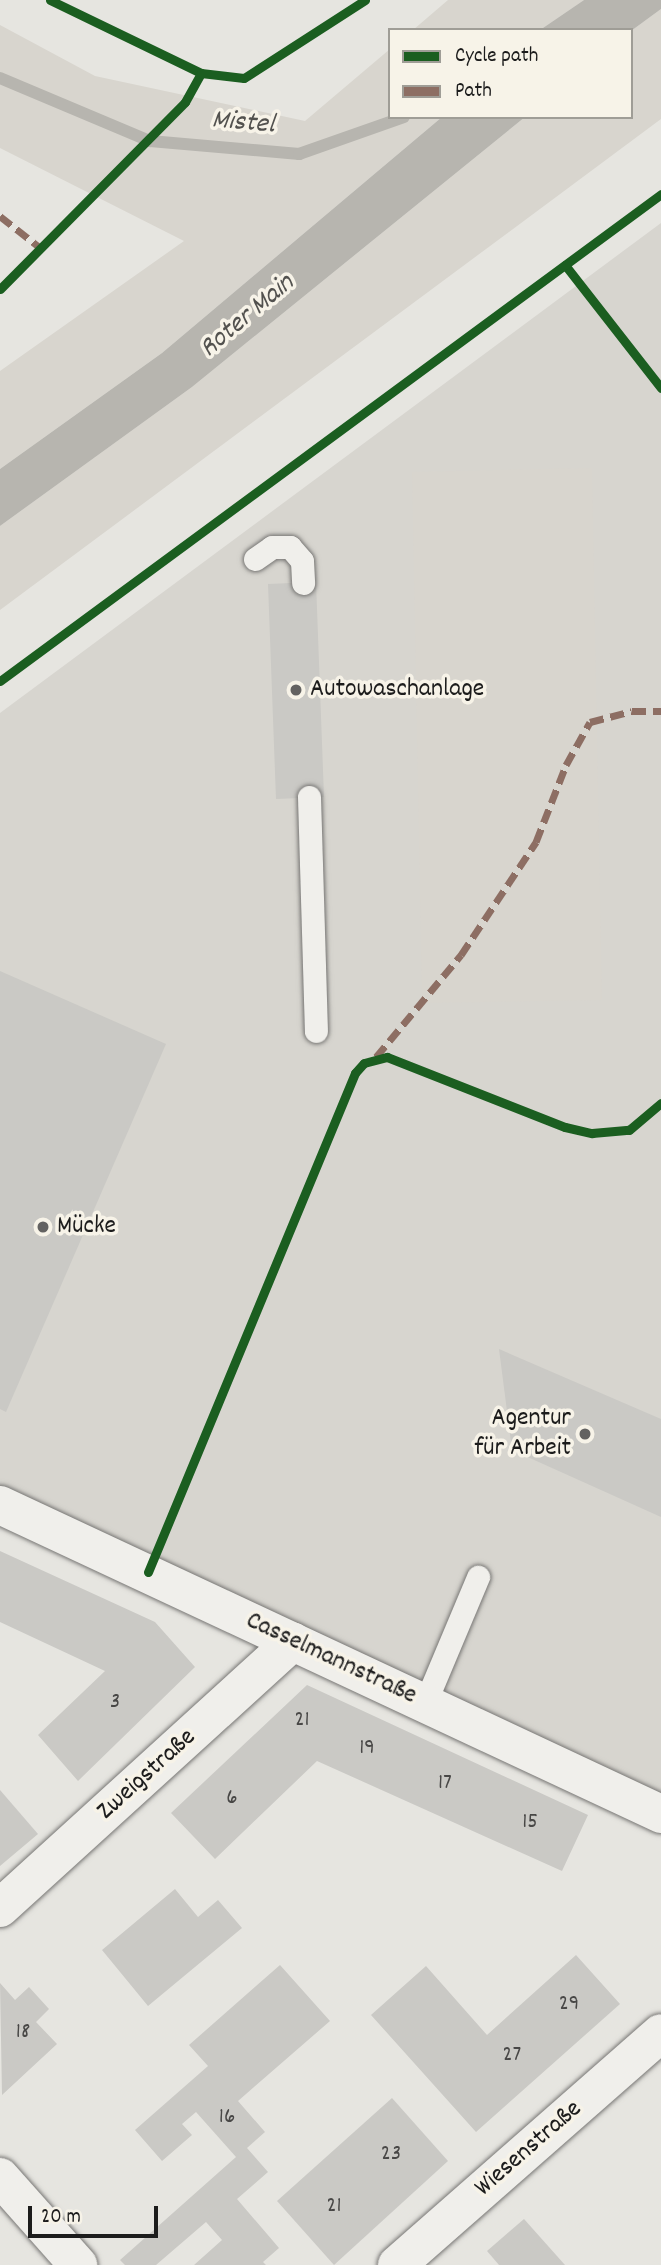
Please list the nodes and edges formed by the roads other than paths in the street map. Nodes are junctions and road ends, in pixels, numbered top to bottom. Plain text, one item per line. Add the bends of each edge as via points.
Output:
1 (255, 559) dead end
2 (303, 583) dead end
3 (309, 797) dead end
4 (317, 1031) dead end
5 (0, 1505) edge
6 (478, 1577) dead end
7 (293, 1641) junction
8 (425, 1703) junction
9 (661, 1814) edge
10 (0, 1908) edge
11 (661, 2033) edge
12 (0, 2177) edge
13 (78, 2265) edge
14 (397, 2265) edge

1 - 2 lane via 272,547 290,547 302,561
3 - 4 lane
5 - 7 street, Casselmannstraße
6 - 8 lane
7 - 8 street, Casselmannstraße
7 - 10 street, Zweigstraße
8 - 9 street, Casselmannstraße
11 - 14 street, Wiesenstraße
12 - 13 street

